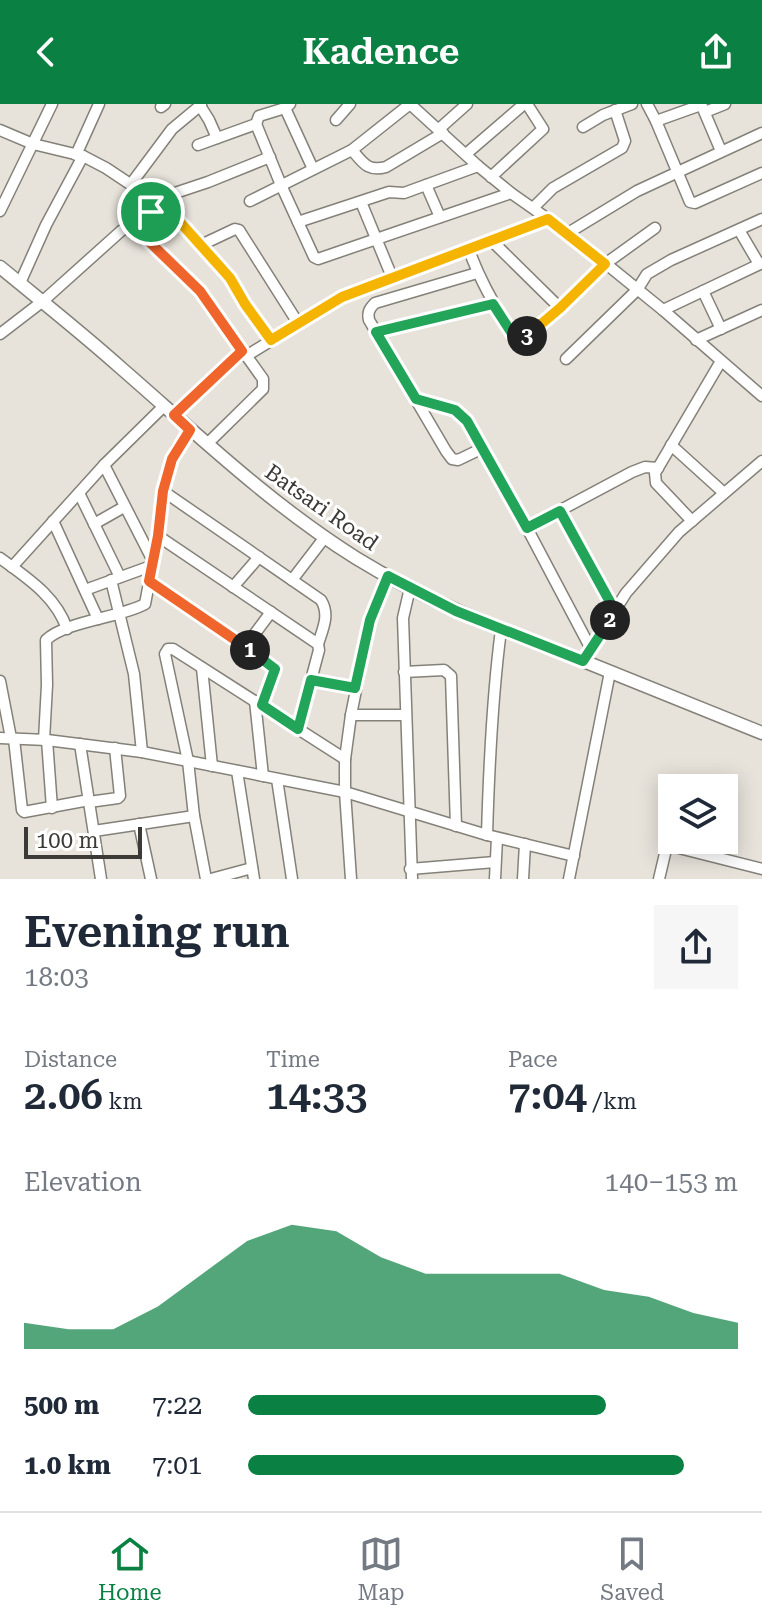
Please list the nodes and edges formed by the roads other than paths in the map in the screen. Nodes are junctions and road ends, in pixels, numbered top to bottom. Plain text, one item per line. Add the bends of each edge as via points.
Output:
1 (52, 104) edge
2 (99, 104) edge
3 (350, 104) edge
4 (410, 104) edge
5 (467, 104) edge
6 (526, 104) edge
7 (598, 104) edge
8 (632, 104) edge
9 (647, 104) edge
10 (725, 104) edge
11 (200, 105) edge
12 (287, 106) edge
13 (703, 107) edge
14 (615, 110) junction
15 (603, 115) junction
16 (336, 120) dead end
17 (656, 121) junction
18 (256, 124) junction
19 (583, 127) dead end
20 (0, 130) edge
21 (441, 131) junction
22 (762, 133) edge
23 (217, 138) junction
24 (33, 144) junction
25 (198, 145) dead end
26 (352, 150) junction
27 (721, 151) junction
28 (466, 154) junction
29 (80, 156) junction
30 (270, 157) junction
31 (478, 166) junction
32 (313, 169) junction
33 (676, 171) junction
34 (762, 173) edge
35 (491, 177) junction
36 (131, 184) junction
37 (281, 185) junction
38 (426, 185) junction
39 (511, 193) junction
40 (250, 201) dead end
41 (361, 202) junction
42 (148, 207) junction
43 (533, 208) junction
44 (0, 211) edge
45 (440, 217) junction
46 (548, 219) junction
47 (762, 219) edge
48 (298, 222) junction
49 (131, 224) junction
50 (655, 228) dead end
51 (739, 230) junction
52 (568, 233) junction
53 (377, 238) junction
54 (492, 241) junction
55 (201, 245) junction
56 (469, 250) junction
57 (761, 263) edge
58 (605, 264) junction
59 (0, 267) edge
60 (477, 273) junction
61 (392, 277) junction
62 (20, 283) junction
63 (637, 290) junction
64 (703, 291) junction
65 (43, 301) junction
66 (493, 304) junction
67 (560, 308) junction
68 (663, 310) junction
69 (762, 310) edge
70 (298, 323) junction
71 (721, 329) junction
72 (376, 332) junction
73 (0, 334) edge
74 (271, 340) junction
75 (696, 340) junction
76 (244, 353) junction
77 (566, 359) dead end
78 (721, 361) junction
79 (761, 395) edge
80 (416, 399) junction
81 (169, 410) junction
82 (190, 430) junction
83 (207, 444) junction
84 (671, 445) junction
85 (483, 448) junction
86 (762, 461) edge
87 (104, 465) junction
88 (658, 468) junction
89 (163, 491) junction
90 (79, 493) junction
91 (724, 493) junction
92 (124, 507) junction
93 (560, 511) junction
94 (53, 521) junction
95 (692, 521) junction
96 (94, 524) junction
97 (527, 528) junction
98 (158, 536) junction
99 (325, 537) junction
100 (259, 557) junction
101 (0, 558) edge
102 (152, 563) junction
103 (12, 567) junction
104 (388, 576) junction
105 (116, 578) junction
106 (292, 580) junction
107 (149, 581) junction
108 (233, 587) junction
109 (410, 588) junction
110 (85, 590) junction
111 (615, 611) junction
112 (271, 612) junction
113 (118, 613) junction
114 (98, 619) junction
115 (67, 629) junction
116 (501, 630) junction
117 (318, 644) junction
118 (245, 647) junction
119 (591, 649) junction
120 (583, 661) junction
121 (202, 668) junction
122 (404, 672) junction
123 (610, 672) junction
124 (311, 680) junction
125 (0, 681) edge
126 (355, 688) junction
127 (258, 703) junction
128 (351, 715) junction
129 (405, 715) junction
130 (298, 729) junction
131 (762, 733) edge
132 (8, 738) edge
133 (46, 740) junction
134 (80, 744) junction
135 (115, 748) junction
136 (142, 752) junction
137 (345, 759) junction
138 (188, 761) junction
139 (212, 766) junction
140 (237, 771) junction
141 (263, 776) junction
142 (277, 779) junction
143 (345, 792) junction
144 (89, 801) junction
145 (52, 808) junction
146 (409, 811) junction
147 (194, 816) junction
148 (139, 824) junction
149 (456, 826) junction
150 (94, 831) junction
151 (492, 836) junction
152 (525, 844) junction
153 (665, 854) edge
154 (703, 854) edge
155 (574, 856) junction
156 (495, 862) junction
157 (762, 869) edge
158 (253, 874) edge
159 (411, 874) edge
160 (101, 879) edge
161 (151, 879) edge
162 (208, 879) edge
163 (292, 879) edge
164 (351, 879) edge
165 (495, 879) edge
166 (523, 879) edge
167 (569, 879) edge
168 (659, 879) edge

1 - 24 street
2 - 29 street
3 - 16 street
4 - 21 street
4 - 26 street
5 - 21 street
6 - 28 street
6 - 35 street via 543,129
7 - 15 street
8 - 14 street
9 - 17 street
10 - 13 street
11 - 23 street
11 - 36 street
12 - 18 street via 259,116
12 - 32 street
13 - 17 street
13 - 27 street
14 - 15 street
14 - 43 street via 625,141 622,148 553,188
15 - 19 street
17 - 33 street
18 - 23 street
18 - 30 street
20 - 24 street
21 - 26 street via 386,167 366,166
21 - 28 street
22 - 27 street
23 - 25 street
24 - 29 street
24 - 44 street
26 - 32 street
27 - 33 street
28 - 31 street
29 - 36 street
29 - 62 street
30 - 37 street
30 - 42 street
31 - 35 street
31 - 38 street
32 - 37 street
33 - 34 street via 692,203
33 - 52 street
35 - 39 street
36 - 42 street
37 - 40 street
37 - 48 street
38 - 41 street
38 - 45 street
39 - 43 street
39 - 45 street
41 - 48 street
41 - 53 street
42 - 49 street
42 - 55 street via 170,211
43 - 46 street
45 - 53 street
46 - 52 street
46 - 54 street
47 - 51 street
48 - 53 street via 318,259
49 - 65 street
49 - 76 street via 200,291
50 - 58 street
51 - 57 street
51 - 63 street via 647,274
52 - 58 street
53 - 61 street
54 - 56 street
54 - 67 street
55 - 70 street via 239,230
55 - 74 street
56 - 60 street
56 - 61 street
57 - 64 street
58 - 63 street
58 - 67 street
59 - 62 main road, Batsari Road
60 - 66 street
60 - 72 street via 375,303 367,314
61 - 70 street
62 - 65 main road, Batsari Road
63 - 68 street
63 - 77 street
64 - 68 street
64 - 71 street
65 - 73 street
65 - 81 main road, Batsari Road
66 - 67 street via 517,337 529,336
66 - 72 street
68 - 75 street
69 - 71 street
70 - 74 street
71 - 75 street
72 - 80 street
74 - 76 street
75 - 78 street
76 - 81 street
76 - 83 street via 263,379 263,389
78 - 79 street
78 - 84 street
80 - 85 street via 455,410
80 - 85 street via 452,459
81 - 82 main road, Batsari Road
81 - 87 street
82 - 83 main road, Batsari Road
82 - 89 street via 172,459
83 - 99 main road, Batsari Road
84 - 88 street
84 - 91 street
85 - 97 street
86 - 91 street
87 - 90 street
87 - 92 street
88 - 93 street via 632,472
88 - 95 street via 656,483
89 - 98 street
89 - 100 street
90 - 94 street
90 - 96 street
91 - 95 street
92 - 96 street
92 - 102 street
93 - 97 street
93 - 111 street
94 - 103 street
94 - 110 street
95 - 111 street
96 - 105 street
97 - 119 street
98 - 102 street
98 - 108 street
99 - 104 main road, Batsari Road
99 - 106 street
100 - 106 street
100 - 108 street
101 - 103 street
102 - 105 street
102 - 107 street
103 - 115 street via 50,599
104 - 109 main road, Batsari Road
104 - 126 street via 370,620
105 - 110 street
105 - 113 street
106 - 117 street via 326,609
107 - 113 street via 145,604
107 - 118 street
108 - 112 street
109 - 116 main road, Batsari Road
109 - 122 street via 403,618
110 - 114 street
111 - 119 street
112 - 117 street
112 - 118 street
113 - 114 street
113 - 136 street via 134,674
114 - 115 street
115 - 133 street via 46,640
116 - 120 main road, Batsari Road
116 - 151 street via 490,743
117 - 124 street
118 - 127 street via 275,669
119 - 120 street
120 - 123 main road, Batsari Road
121 - 127 street
121 - 138 street via 173,649 165,654
121 - 139 street
122 - 129 street
122 - 149 street via 444,670 451,676
123 - 131 main road, Batsari Road
123 - 155 street
124 - 126 street
124 - 130 street
125 - 132 street
126 - 128 street
127 - 130 street
127 - 141 street
128 - 129 street
128 - 137 street
129 - 146 street
130 - 137 street
132 - 133 street
132 - 145 street via 22,810
133 - 134 street
133 - 145 street
134 - 135 street
134 - 144 street
135 - 136 street
135 - 144 street via 120,796
136 - 138 street
137 - 143 street
138 - 139 street
138 - 147 street
139 - 140 street
140 - 141 street
140 - 158 street
141 - 142 street
142 - 143 street
142 - 163 street
143 - 146 street
143 - 164 street
144 - 145 street
144 - 150 street
146 - 149 street
146 - 159 street
147 - 148 street
147 - 162 street
148 - 150 street
148 - 161 street
149 - 151 street
150 - 160 street
151 - 152 street
151 - 156 street
152 - 155 street
152 - 166 street
153 - 168 street
154 - 157 street
155 - 167 street
156 - 159 street
156 - 165 street
158 - 162 street

